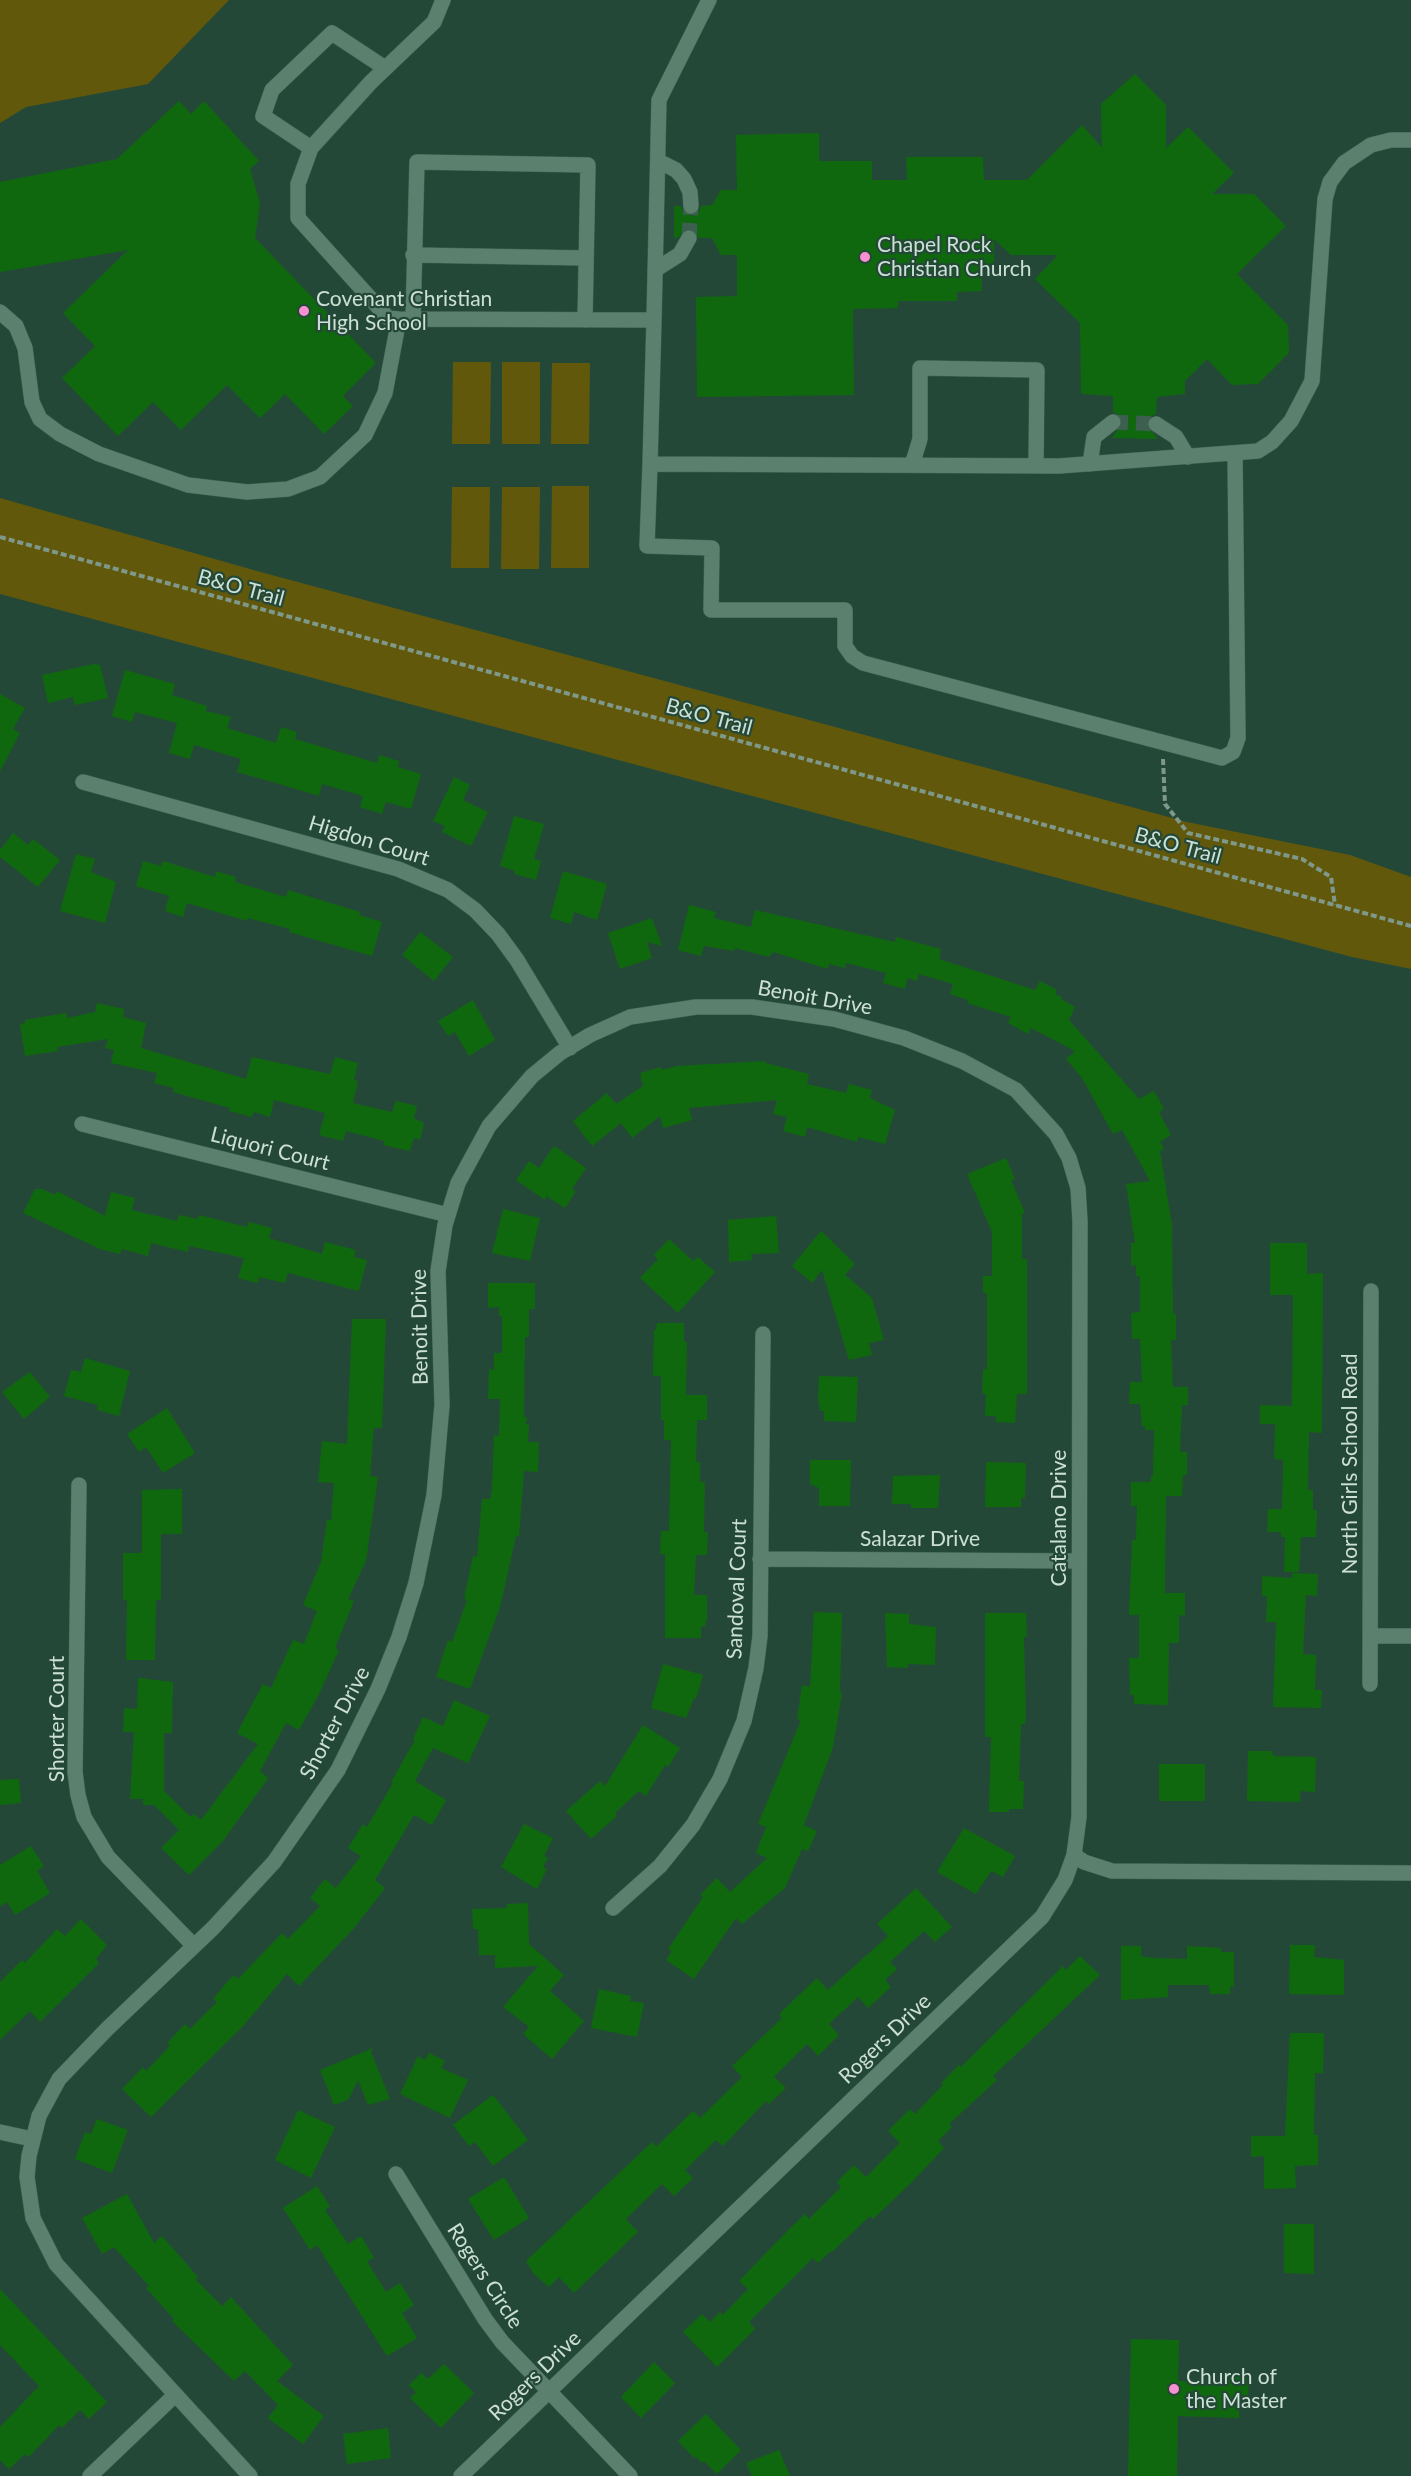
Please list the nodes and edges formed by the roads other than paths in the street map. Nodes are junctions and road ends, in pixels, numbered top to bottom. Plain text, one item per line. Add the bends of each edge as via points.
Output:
1 (443, 0) edge
2 (709, 0) edge
3 (385, 68) junction
4 (1411, 140) edge
5 (311, 148) junction
6 (658, 162) junction
7 (691, 206) tunnel mouth
8 (689, 238) tunnel mouth
9 (413, 255) junction
10 (586, 258) junction
11 (655, 270) junction
12 (0, 312) edge
13 (406, 320) junction
14 (585, 320) junction
15 (654, 320) junction
16 (1113, 422) dead end
17 (1156, 424) tunnel mouth
18 (1235, 453) junction
19 (1188, 457) junction
20 (650, 464) junction
21 (1090, 464) junction
22 (912, 465) junction
23 (1036, 466) junction
24 (83, 782) dead end
25 (570, 1048) junction
26 (82, 1124) dead end
27 (1076, 1182) joint
28 (448, 1215) junction
29 (1371, 1291) dead end
30 (763, 1334) dead end
31 (442, 1405) joint
32 (80, 1485) dead end
33 (760, 1559) junction
34 (1079, 1561) junction
35 (1370, 1636) junction
36 (1411, 1636) edge
37 (1370, 1684) dead end
38 (1074, 1855) junction
39 (1411, 1873) edge
40 (613, 1908) dead end
41 (194, 1947) junction
42 (0, 2132) edge
43 (32, 2139) junction
44 (396, 2174) dead end
45 (548, 2392) junction
46 (175, 2395) junction
47 (90, 2476) edge
48 (250, 2476) edge
49 (461, 2476) edge
50 (630, 2476) edge

1 - 3 street via 434,22
2 - 6 street via 659,100
3 - 5 street
3 - 5 street via 332,33 272,90 263,117
4 - 18 street via 1371,145 1344,163 1330,182 1325,199 1312,381 1291,421 1272,442 1258,451
5 - 13 street via 298,183 298,218 388,318
6 - 7 street via 684,178
6 - 11 street
8 - 11 street via 680,254
9 - 10 street
9 - 10 street via 417,162 440,162 588,165
9 - 13 street
10 - 14 street
11 - 15 street
12 - 13 street via 16,326 25,348 32,402 40,419 60,434 99,454 188,485 247,492 288,489 320,477 365,435 385,393
13 - 14 street
14 - 15 street
15 - 20 street
16 - 21 street via 1094,437
17 - 19 street via 1176,437
18 - 19 street
18 - 20 street via 1238,738 1233,752 1222,758 863,663 845,646 845,610 711,610 712,548 647,546
19 - 21 street
20 - 22 street
21 - 23 street
22 - 23 street
22 - 23 street via 920,438 920,368 1037,370
24 - 25 street, Higdon Court via 398,869 448,890 475,910 505,943
25 - 27 street, Benoit Drive via 630,1017 696,1007 793,1011 864,1027 924,1045 1016,1090 1050,1125 1069,1158
25 - 28 street, Benoit Drive via 532,1076 489,1126 458,1183
26 - 28 street, Liquori Court
27 - 34 street, Catalano Drive via 1080,1221
28 - 31 street, Benoit Drive via 438,1281
29 - 35 street, North Girls School Road
30 - 33 street, Sandoval Court
31 - 41 street, Shorter Drive via 434,1495 421,1561 399,1637 374,1700 338,1770 287,1844 260,1879
32 - 41 street, Shorter Court via 75,1772 78,1795 88,1824 108,1857
33 - 34 street, Salazar Drive
33 - 40 street, Sandoval Court via 761,1616 756,1668 744,1721 729,1759 710,1798 674,1850 645,1882
34 - 38 street, Catalano Drive via 1079,1817
35 - 36 street
35 - 37 street, North Girls School Road
38 - 39 street via 1112,1871
38 - 45 street, Rogers Drive via 1065,1880 1042,1917
41 - 43 street, Shorter Drive via 59,2079 43,2106
42 - 43 street
43 - 46 street via 27,2177 29,2197 45,2247 62,2273
44 - 45 street, Rogers Circle via 485,2319
45 - 49 street, Rogers Drive
45 - 50 street, Rogers Circle
46 - 47 street
46 - 48 street

